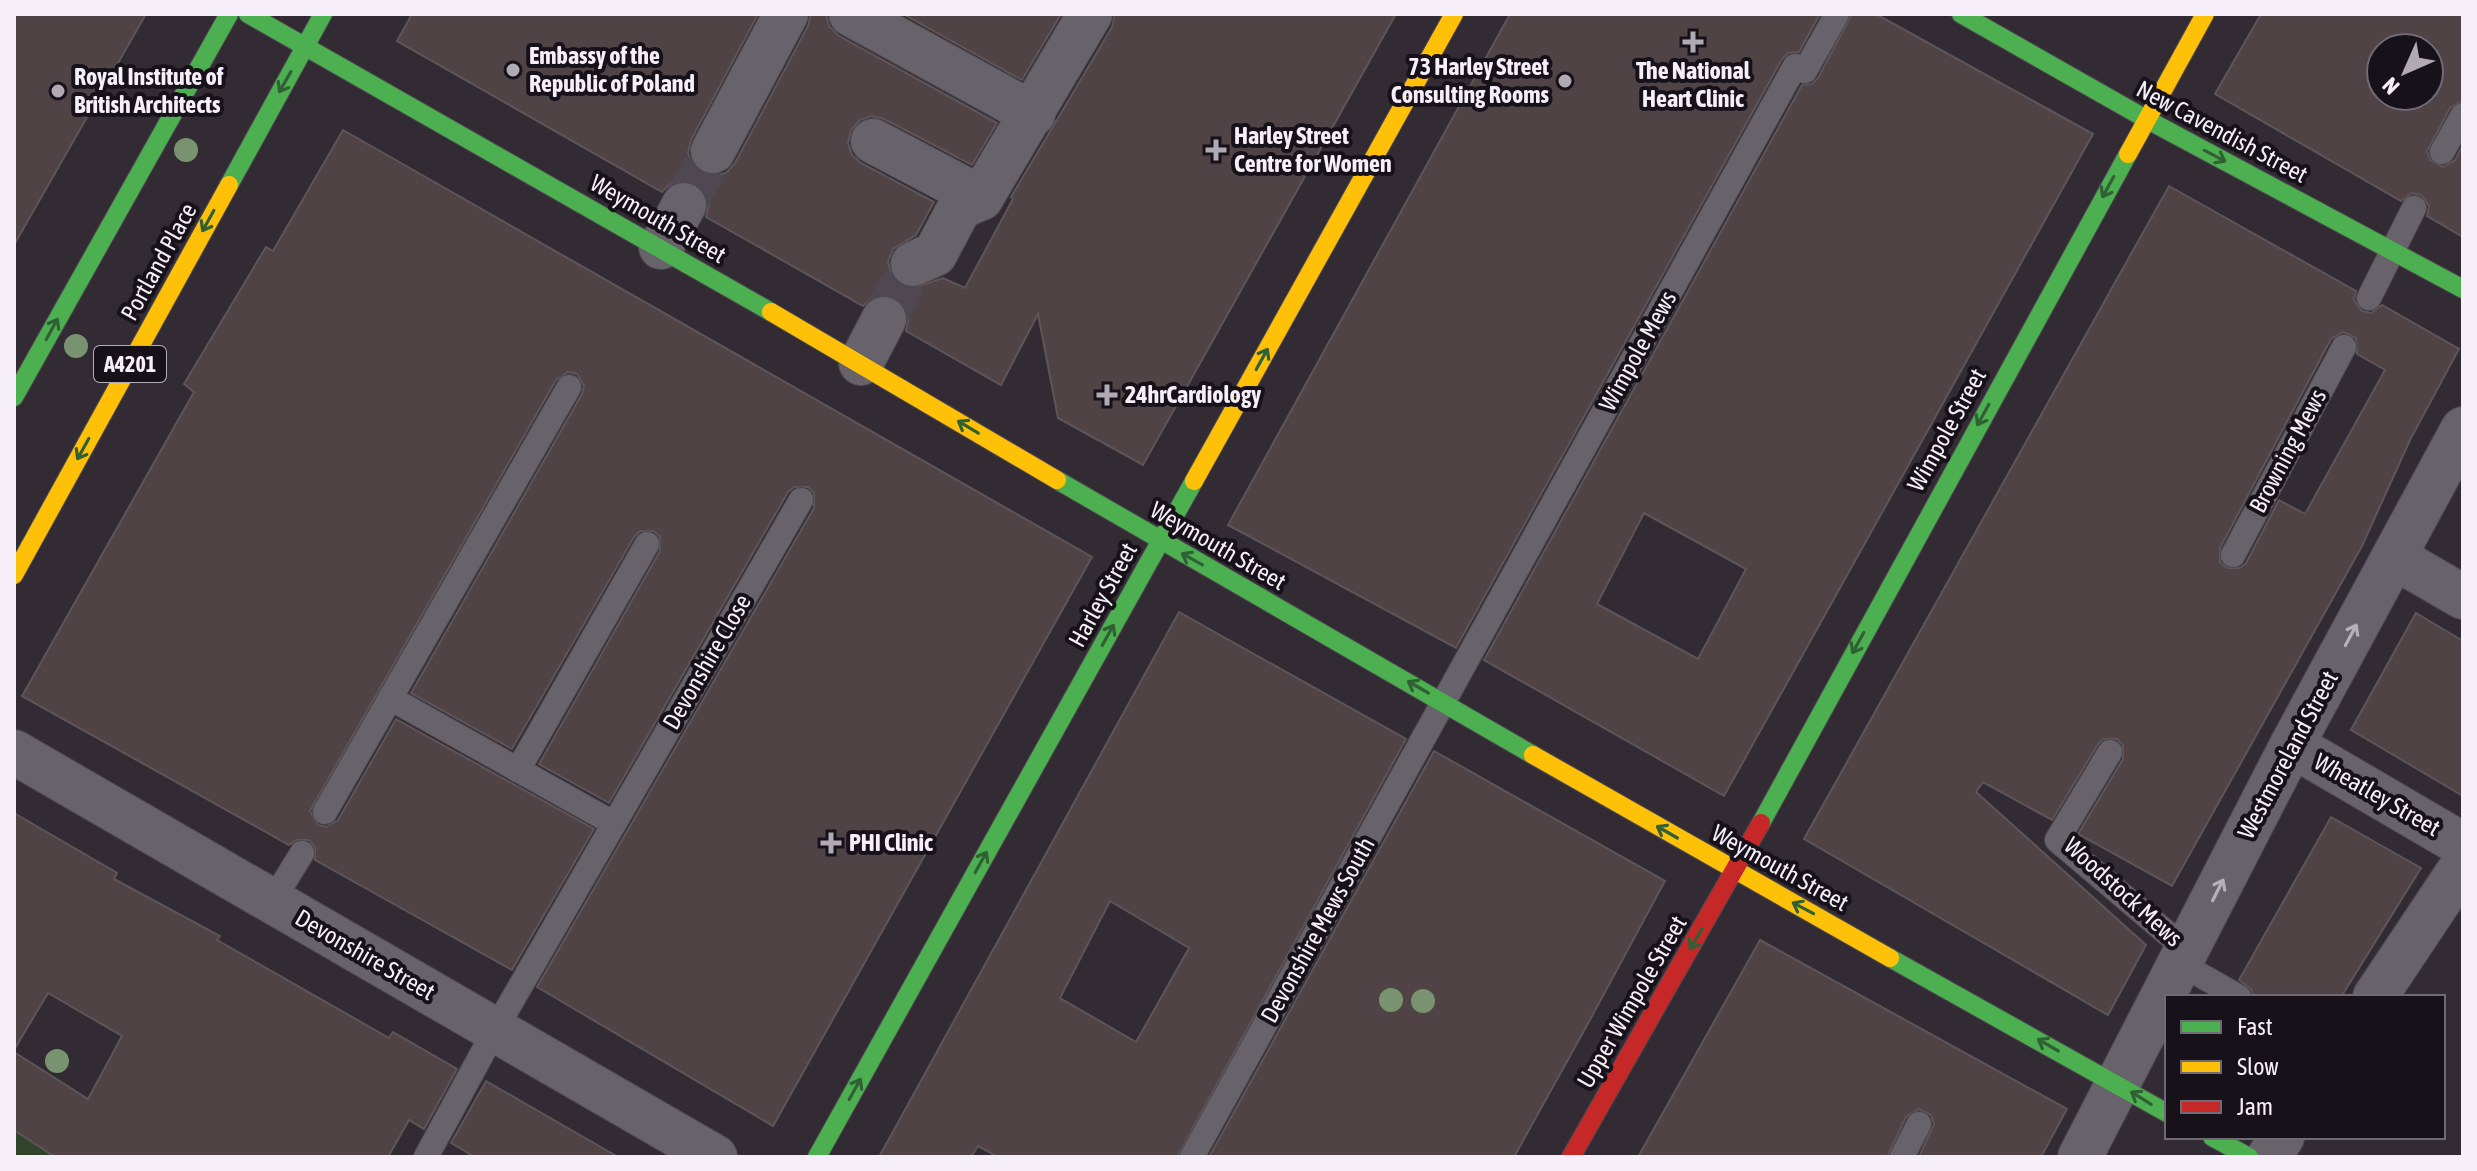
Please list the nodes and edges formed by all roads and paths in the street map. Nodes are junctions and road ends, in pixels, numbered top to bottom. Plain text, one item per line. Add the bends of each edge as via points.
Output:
1 (229, 14) edge
2 (248, 14) edge
3 (323, 14) edge
4 (786, 14) edge
5 (851, 14) edge
6 (1090, 14) edge
7 (1454, 14) edge
8 (1837, 14) edge
9 (1961, 14) edge
10 (2205, 14) edge
11 (305, 47) junction
12 (1033, 114) junction
13 (2463, 115) edge
14 (2146, 119) junction
15 (873, 141) dead end
16 (713, 151) tunnel mouth
17 (2442, 152) dead end
18 (981, 198) junction
19 (684, 205) tunnel mouth
20 (2414, 208) dead end
21 (661, 247) junction
22 (2394, 249) junction
23 (913, 264) tunnel mouth
24 (2463, 289) edge
25 (2369, 298) dead end
26 (884, 319) tunnel mouth
27 (2344, 347) dead end
28 (861, 363) junction
29 (569, 387) dead end
30 (14, 397) edge
31 (2463, 429) edge
32 (801, 500) dead end
33 (1160, 541) junction
34 (647, 544) dead end
35 (2233, 555) dead end
36 (2394, 557) junction
37 (14, 575) edge
38 (2463, 597) edge
39 (390, 698) junction
40 (1445, 702) junction
41 (2292, 745) junction
42 (14, 752) edge
43 (2110, 752) dead end
44 (518, 770) junction
45 (325, 812) dead end
46 (613, 823) junction
47 (2463, 845) edge
48 (302, 853) dead end
49 (2463, 865) edge
50 (1735, 871) junction
51 (272, 902) junction
52 (2183, 956) junction
53 (2236, 995) edge
54 (2376, 995) edge
55 (495, 1030) junction
56 (2116, 1083) junction
57 (2165, 1112) edge
58 (1919, 1124) dead end
59 (2216, 1139) edge
60 (2281, 1139) edge
61 (426, 1157) edge
62 (715, 1157) edge
63 (817, 1157) edge
64 (1192, 1157) edge
65 (1571, 1157) edge
66 (1902, 1157) edge
67 (2080, 1157) edge
68 (2249, 1157) edge
69 (2269, 1157) edge

30 -> 1 street
2 - 11 street, Weymouth Street
3 - 11 street, Portland Place / A4201
4 - 16 street
5 - 12 street
6 - 12 street
33 -> 7 street, Harley Street
8 - 40 lane, Wimpole Mews via 1805,71 1795,66
9 - 14 street, New Cavendish Street
10 - 14 street, Wimpole Street
11 - 21 street, Weymouth Street
11 -> 37 street, Portland Place / A4201
12 - 18 street
13 - 17 lane
14 -> 22 street, New Cavendish Street
14 -> 50 street, Wimpole Street
15 - 18 street
18 - 23 street via 960,207 935,254
19 - 21 street
20 - 22 lane
21 - 28 street, Weymouth Street
22 - 24 street, New Cavendish Street
22 - 25 lane
26 - 28 street
27 - 35 lane, Browning Mews
33 -> 28 street, Weymouth Street
29 - 39 lane
31 - 36 street, Westmoreland Street
32 - 46 lane, Devonshire Close
40 -> 33 street, Weymouth Street
63 -> 33 street, Harley Street
34 - 44 lane
36 - 38 street
41 -> 36 street, Westmoreland Street
39 - 44 lane
39 - 45 lane
50 -> 40 street, Weymouth Street
40 - 64 lane, Devonshire Mews South
41 - 47 street, Wheatley Street
52 -> 41 street, Westmoreland Street
42 - 51 street, Devonshire Street
43 - 52 lane, Woodstock Mews via 2057,840
44 - 46 lane
46 - 55 lane, Devonshire Close
48 - 51 lane
49 - 54 street
56 -> 50 street, Weymouth Street
50 -> 65 street, Upper Wimpole Street
51 - 55 street, Devonshire Street
52 - 53 lane
52 - 56 street, Westmoreland Street
55 - 61 lane, Devonshire Close
55 - 62 street, Devonshire Street
57 -> 56 street, Weymouth Street
56 - 67 street, Westmoreland Street
58 - 66 lane
59 - 68 street
60 - 69 street

